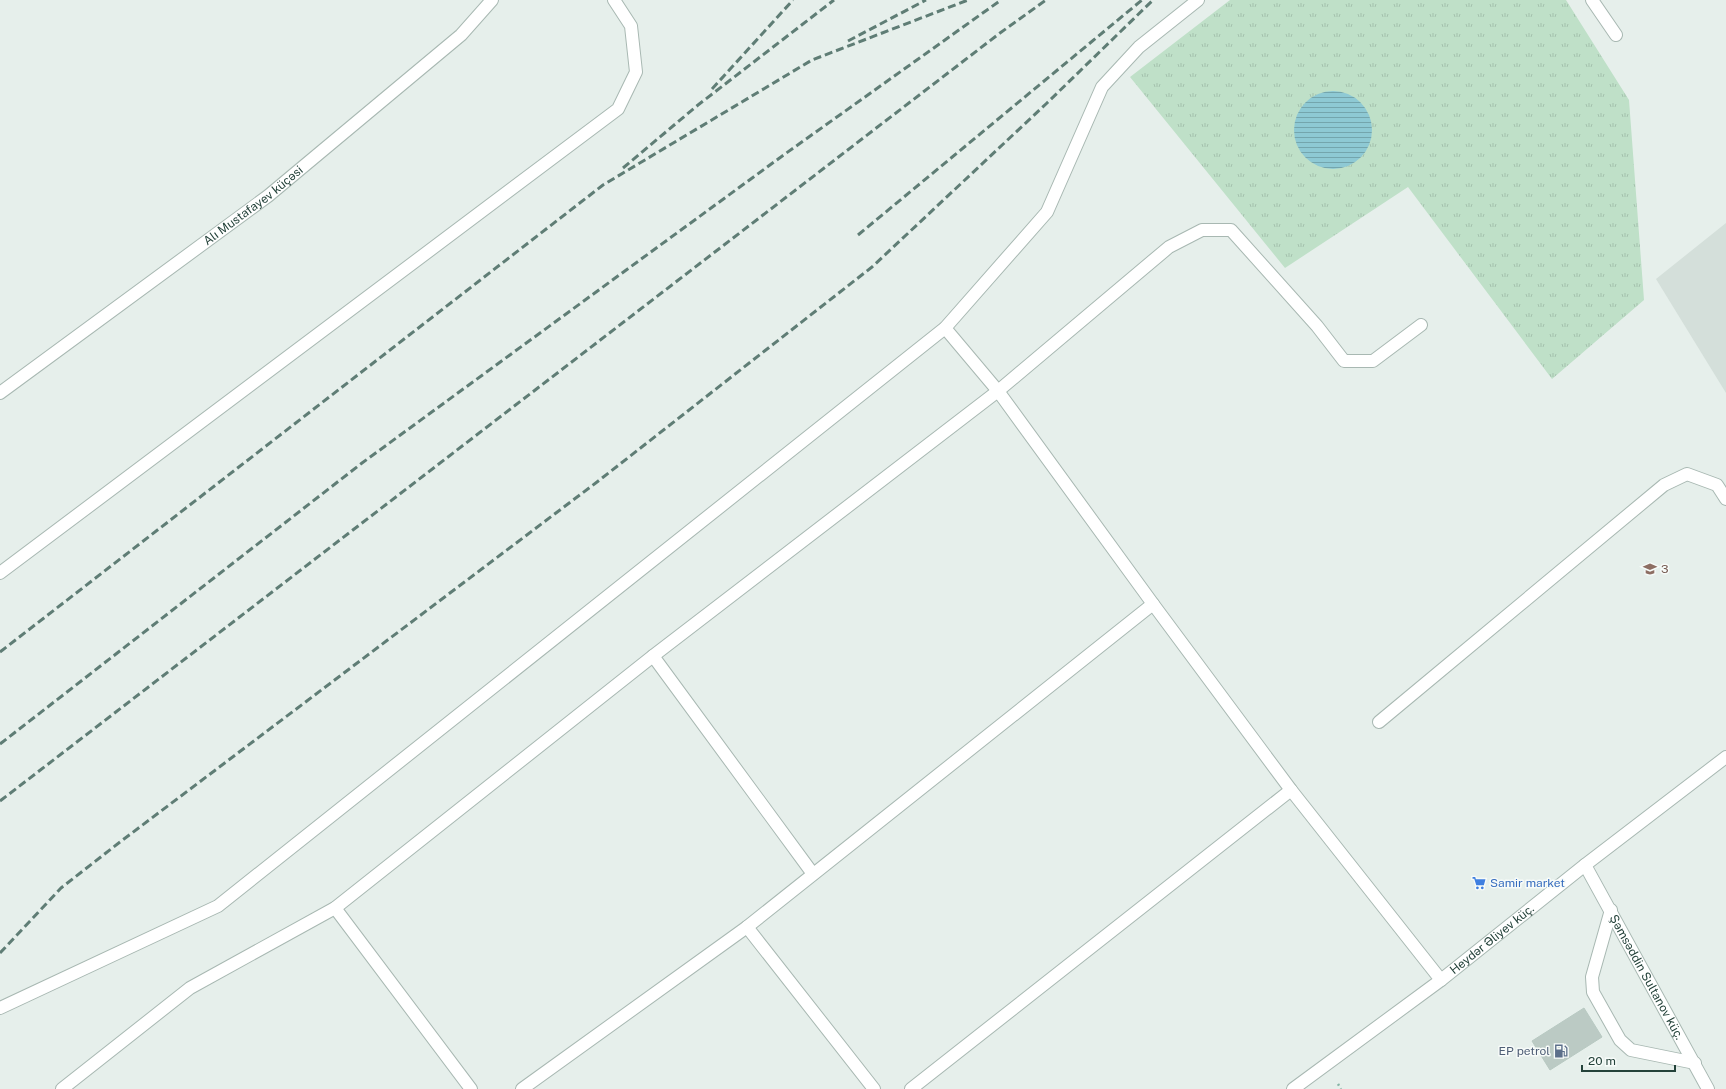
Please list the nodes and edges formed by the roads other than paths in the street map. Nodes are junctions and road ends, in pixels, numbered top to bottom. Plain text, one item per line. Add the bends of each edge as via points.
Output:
1 (492, 0) edge
2 (614, 0) edge
3 (1198, 0) edge
4 (1592, 0) edge
5 (1616, 35) dead end
6 (1421, 326) dead end
7 (945, 328) junction
8 (998, 391) junction
9 (0, 393) edge
10 (1726, 499) edge
11 (0, 573) edge
12 (1153, 604) junction
13 (653, 656) junction
14 (1379, 722) dead end
15 (1726, 757) edge
16 (1291, 790) junction
17 (1585, 865) junction
18 (813, 874) junction
19 (335, 908) junction
20 (1610, 910) junction
21 (747, 927) junction
22 (1441, 980) junction
23 (0, 1008) edge
24 (1695, 1063) junction
25 (62, 1089) edge
26 (471, 1089) edge
27 (522, 1089) edge
28 (874, 1089) edge
29 (910, 1089) edge
30 (1293, 1089) edge
31 (1708, 1089) edge

1 - 9 street, Alı Mustafayev küçəsi via 460,35 268,196
2 - 11 street via 631,26 636,72 618,109
3 - 7 street via 1139,46 1102,87 1047,212
4 - 5 street
6 - 8 street via 1372,361 1344,361 1317,326 1230,230 1202,230 1169,247
7 - 8 street
7 - 23 street via 218,906
8 - 12 street
8 - 13 street
10 - 14 street via 1717,485 1687,474 1664,485
12 - 16 street
12 - 18 street
13 - 18 street
13 - 19 street
15 - 17 street, Heydər Əliyev küç.
16 - 22 street
16 - 29 street
17 - 20 street, Şəmsəddin Sultanov küç.
17 - 22 street, Heydər Əliyev küç.
18 - 21 street
19 - 25 street via 190,988
19 - 26 street
20 - 24 street, Şəmsəddin Sultanov küç.
20 - 24 street via 1592,977 1593,992 1620,1040 1631,1050
21 - 27 street
21 - 28 street
22 - 30 street, Heydər Əliyev küç.
24 - 31 street, Şəmsəddin Sultanov küç.

